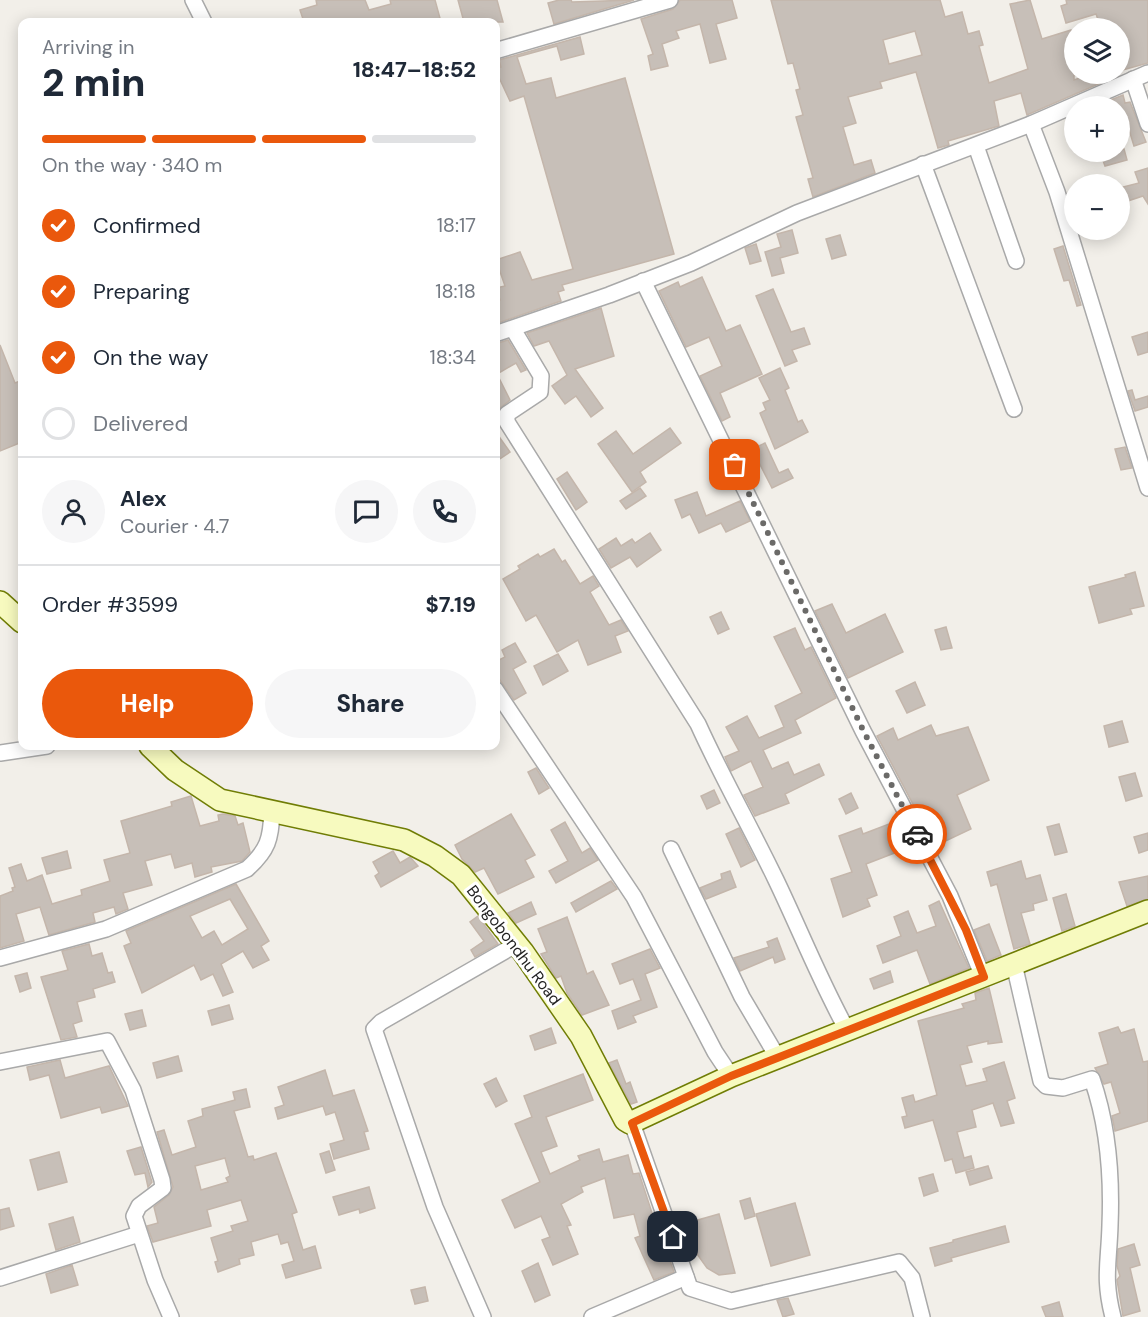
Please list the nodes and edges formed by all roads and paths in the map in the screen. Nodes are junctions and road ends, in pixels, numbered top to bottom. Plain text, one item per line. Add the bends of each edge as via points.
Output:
1 (193, 0) edge
2 (669, 0) edge
3 (202, 18) edge
4 (500, 50) edge
5 (1148, 73) edge
6 (1133, 79) junction
7 (1031, 124) junction
8 (1148, 124) edge
9 (976, 146) junction
10 (923, 164) junction
11 (1016, 261) dead end
12 (643, 281) junction
13 (513, 329) junction
14 (500, 333) edge
15 (1014, 409) dead end
16 (1148, 488) edge
17 (0, 602) edge
18 (18, 615) edge
19 (500, 696) edge
20 (20, 750) edge
21 (154, 750) edge
22 (0, 753) edge
23 (272, 811) junction
24 (671, 849) dead end
25 (1148, 911) edge
26 (517, 944) junction
27 (0, 958) edge
28 (1014, 964) junction
29 (984, 977) junction
30 (847, 1030) junction
31 (778, 1058) junction
32 (0, 1062) edge
33 (731, 1076) junction
34 (632, 1123) junction
35 (139, 1234) junction
36 (686, 1277) junction
37 (0, 1278) edge
38 (171, 1317) edge
39 (483, 1317) edge
40 (592, 1317) edge
41 (922, 1317) edge
42 (1113, 1317) edge

1 - 3 street
2 - 4 street
5 - 6 street
6 - 7 street
6 - 8 street
7 - 9 street
7 - 16 street via 1058,192
9 - 10 street
9 - 11 street
10 - 12 street via 797,213
10 - 15 street
12 - 13 street
12 - 29 street via 863,730 950,896
13 - 14 street
13 - 30 street via 541,376 540,392 507,414 507,422 698,724
17 - 18 street
19 - 33 street via 634,897
20 - 22 street
21 - 23 street, Bongobondhu Road via 175,770 220,800
23 - 26 street, Bongobondhu Road via 404,840 435,856 461,875
23 - 27 street via 264,854 247,869 106,929
24 - 31 street via 732,978
25 - 28 street
26 - 34 street, Bongobondhu Road via 581,1036 625,1120
26 - 39 street via 374,1029 435,1208
28 - 29 street
28 - 42 street via 1041,1081 1046,1086 1063,1088 1092,1079 1096,1091 1108,1148 1110,1226 1105,1264
29 - 30 street
30 - 31 street
31 - 33 street
32 - 35 street via 107,1041 133,1090 163,1188 139,1206 134,1216
33 - 34 street
34 - 36 street, Bongobondhu Road
35 - 37 street
35 - 38 street
36 - 40 street
36 - 41 street via 690,1288 730,1301 899,1262 912,1278

